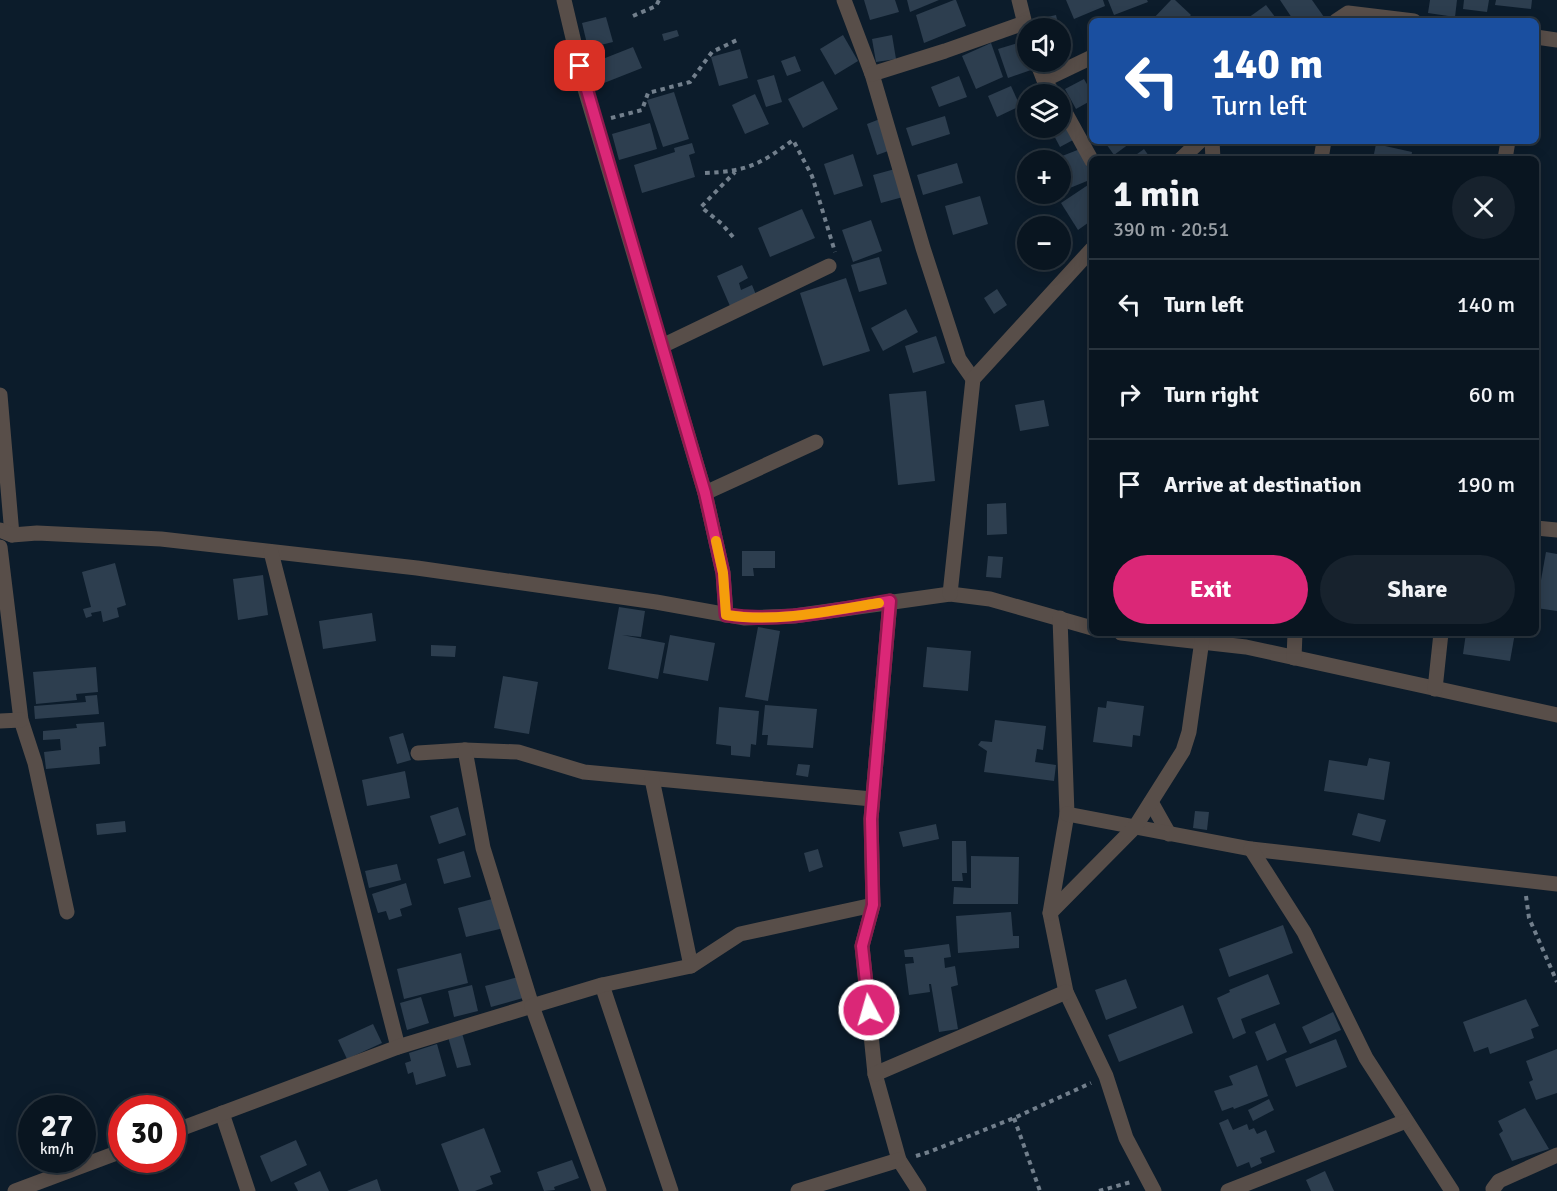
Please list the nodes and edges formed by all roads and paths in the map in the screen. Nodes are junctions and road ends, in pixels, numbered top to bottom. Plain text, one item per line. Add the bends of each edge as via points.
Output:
1 (564, 0) edge
2 (659, 0) edge
3 (844, 0) edge
4 (1019, 0) edge
5 (1345, 14) edge
6 (633, 16) dead end
7 (1024, 18) edge
8 (1384, 18) edge
9 (1017, 31) edge
10 (1539, 37) edge
11 (737, 40) dead end
12 (1557, 40) edge
13 (1089, 58) edge
14 (1041, 72) edge
15 (872, 74) junction
16 (1044, 80) junction
17 (1047, 84) edge
18 (595, 122) junction
19 (1071, 123) edge
20 (1197, 144) edge
21 (1089, 156) edge
22 (1184, 156) edge
23 (736, 171) junction
24 (705, 173) dead end
25 (733, 237) dead end
26 (1089, 252) edge
27 (829, 266) joint
28 (662, 346) junction
29 (973, 379) junction
30 (0, 395) edge
31 (816, 442) dead end
32 (705, 493) junction
33 (1539, 528) edge
34 (1557, 530) edge
35 (6, 532) edge
36 (0, 547) edge
37 (271, 552) junction
38 (950, 594) junction
39 (890, 601) junction
40 (726, 615) junction
41 (1060, 618) junction
42 (1089, 627) edge
43 (1164, 636) edge
44 (1295, 636) edge
45 (1441, 636) edge
46 (1202, 638) edge
47 (1294, 658) junction
48 (1435, 689) junction
49 (1557, 715) edge
50 (21, 720) junction
51 (0, 721) edge
52 (465, 750) junction
53 (418, 753) dead end
54 (652, 778) junction
55 (872, 799) junction
56 (1151, 802) junction
57 (1066, 814) junction
58 (1135, 827) junction
59 (1169, 834) junction
60 (1251, 849) junction
61 (1524, 880) junction
62 (1557, 884) edge
63 (873, 905) junction
64 (67, 912) dead end
65 (1050, 913) junction
66 (691, 966) junction
67 (1557, 982) edge
68 (602, 985) junction
69 (1066, 992) junction
70 (532, 1006) junction
71 (398, 1047) junction
72 (875, 1074) junction
73 (1106, 1076) junction
74 (222, 1113) junction
75 (1014, 1118) junction
76 (1406, 1121) junction
77 (186, 1127) edge
78 (1557, 1155) edge
79 (108, 1156) edge
80 (899, 1160) junction
81 (1150, 1184) edge
82 (1493, 1189) dead end
83 (15, 1191) edge
84 (248, 1191) edge
85 (599, 1191) edge
86 (671, 1191) edge
87 (798, 1191) edge
88 (919, 1191) edge
89 (1040, 1191) edge
90 (1100, 1191) edge
91 (1228, 1191) edge
92 (1452, 1191) edge

1 - 18 street
2 - 6 path via 656,6
3 - 15 street
4 - 7 street
5 - 8 street
9 - 15 street
10 - 12 street
11 - 18 path via 712,52 690,82 648,93 642,110
13 - 16 street
14 - 16 street
15 - 29 street via 959,359
16 - 17 street
18 - 28 street
19 - 21 street
20 - 22 street
23 - 24 path
23 - 25 path via 701,207
23 - 27 path via 764,161 793,140 812,176 832,242 835,253
26 - 29 street
27 - 28 street
28 - 32 street
29 - 38 street
30 - 35 street
31 - 32 street
32 - 40 street via 723,573
33 - 34 street
35 - 37 street via 161,539
36 - 50 street
37 - 40 street via 417,568
37 - 71 street
38 - 39 street
38 - 41 street via 990,599
39 - 40 street via 794,616
39 - 55 street
41 - 42 street
41 - 57 street
43 - 46 street
44 - 47 street
45 - 48 street
46 - 47 street
46 - 56 street via 1183,752
47 - 48 street
48 - 49 street
50 - 51 street
50 - 64 street via 35,763
52 - 53 street
52 - 54 street via 518,752 584,772
52 - 70 street via 483,848
54 - 55 street
54 - 66 street
55 - 63 street
56 - 58 street
56 - 59 street
57 - 58 street
57 - 65 street
58 - 59 street
58 - 65 street
59 - 60 street
60 - 61 street
60 - 76 street via 1304,932 1366,1058
61 - 62 street
61 - 67 path via 1529,918
63 - 66 street via 740,934
63 - 72 street via 862,946
65 - 69 street
66 - 68 street
68 - 70 street
68 - 86 street
69 - 72 street
69 - 73 street
70 - 71 street
70 - 85 street
71 - 74 street
72 - 80 street
73 - 75 path
73 - 81 street via 1126,1138
74 - 77 street
74 - 84 street
75 - 80 path via 930,1152
75 - 89 path
76 - 91 street
76 - 92 street
78 - 82 street via 1499,1181
79 - 83 street
80 - 87 street
80 - 88 street
81 - 90 path

